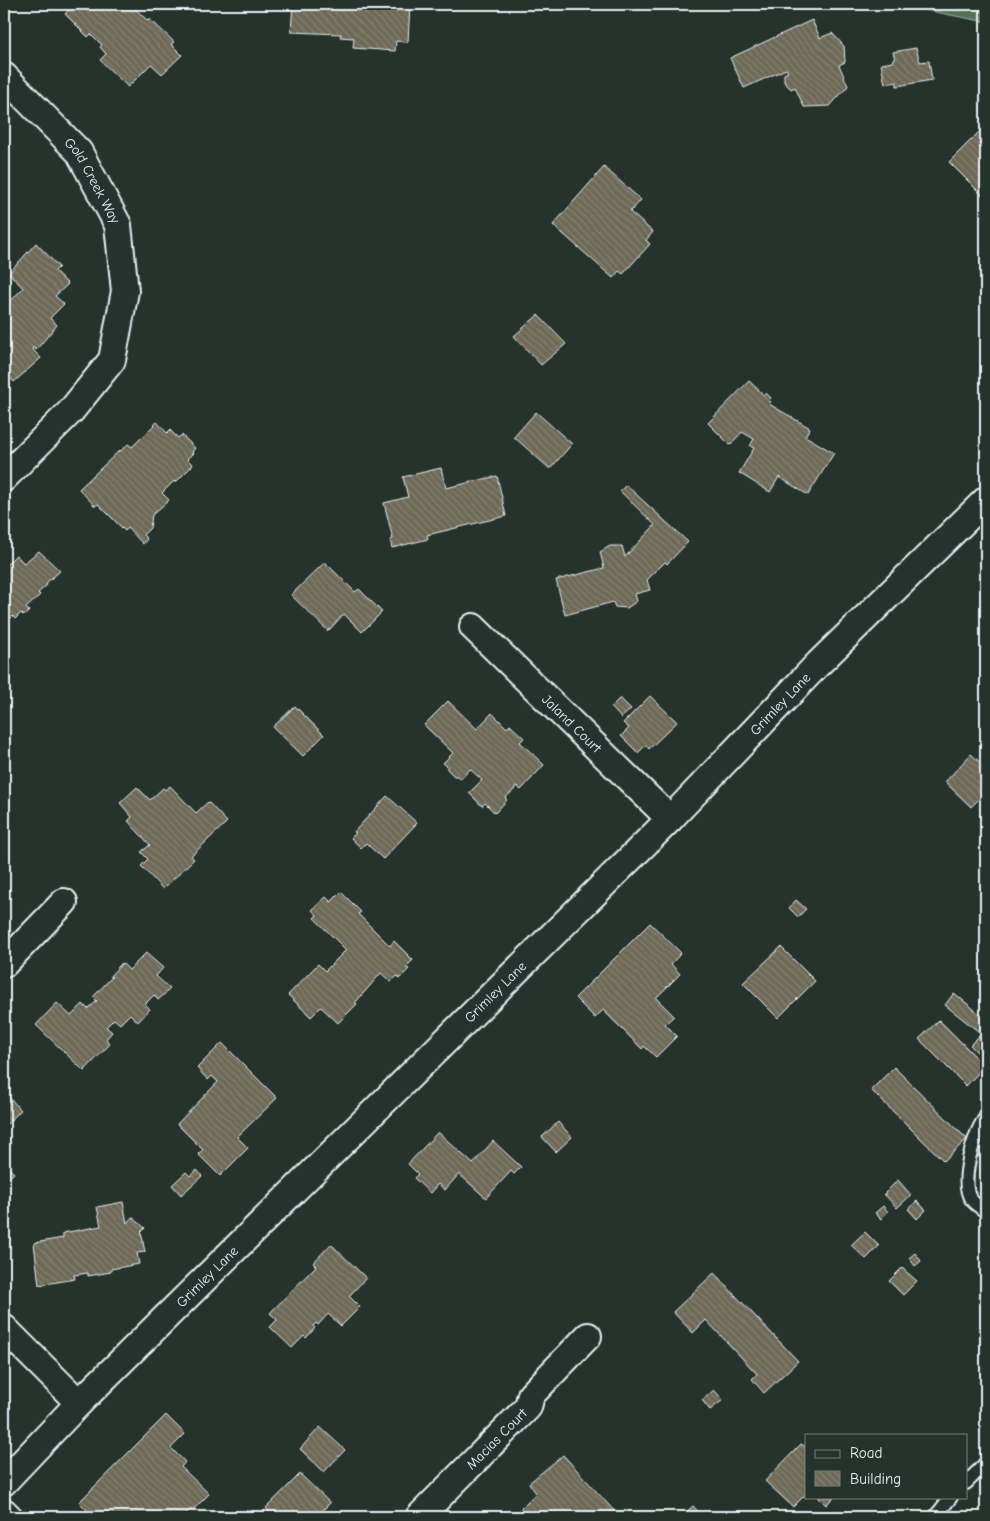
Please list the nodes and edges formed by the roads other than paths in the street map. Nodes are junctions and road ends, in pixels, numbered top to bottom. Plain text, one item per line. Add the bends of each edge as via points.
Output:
1 (4, 76) edge
2 (4, 478) edge
3 (986, 500) edge
4 (473, 627) dead end
5 (670, 819) junction
6 (64, 902) dead end
7 (4, 964) edge
8 (986, 1117) edge
9 (986, 1212) edge
10 (4, 1328) edge
11 (588, 1336) dead end
12 (79, 1403) junction
13 (986, 1463) edge
14 (968, 1481) edge
15 (4, 1482) edge
16 (950, 1498) edge
17 (4, 1512) edge
18 (9, 1517) edge
19 (419, 1517) edge
20 (935, 1517) edge

1 - 2 street, Gold Creek Way via 79,152 118,225 125,292 112,360 71,411
3 - 5 street, Grimley Lane via 819,663
4 - 5 street, Jaland Court
5 - 12 street, Grimley Lane
6 - 7 street
8 - 9 lane via 971,1151 966,1181 971,1199
10 - 12 street
11 - 19 street, Macias Court via 531,1395 528,1407
12 - 15 street, Grimley Lane
13 - 14 lane
16 - 20 lane
17 - 18 street

